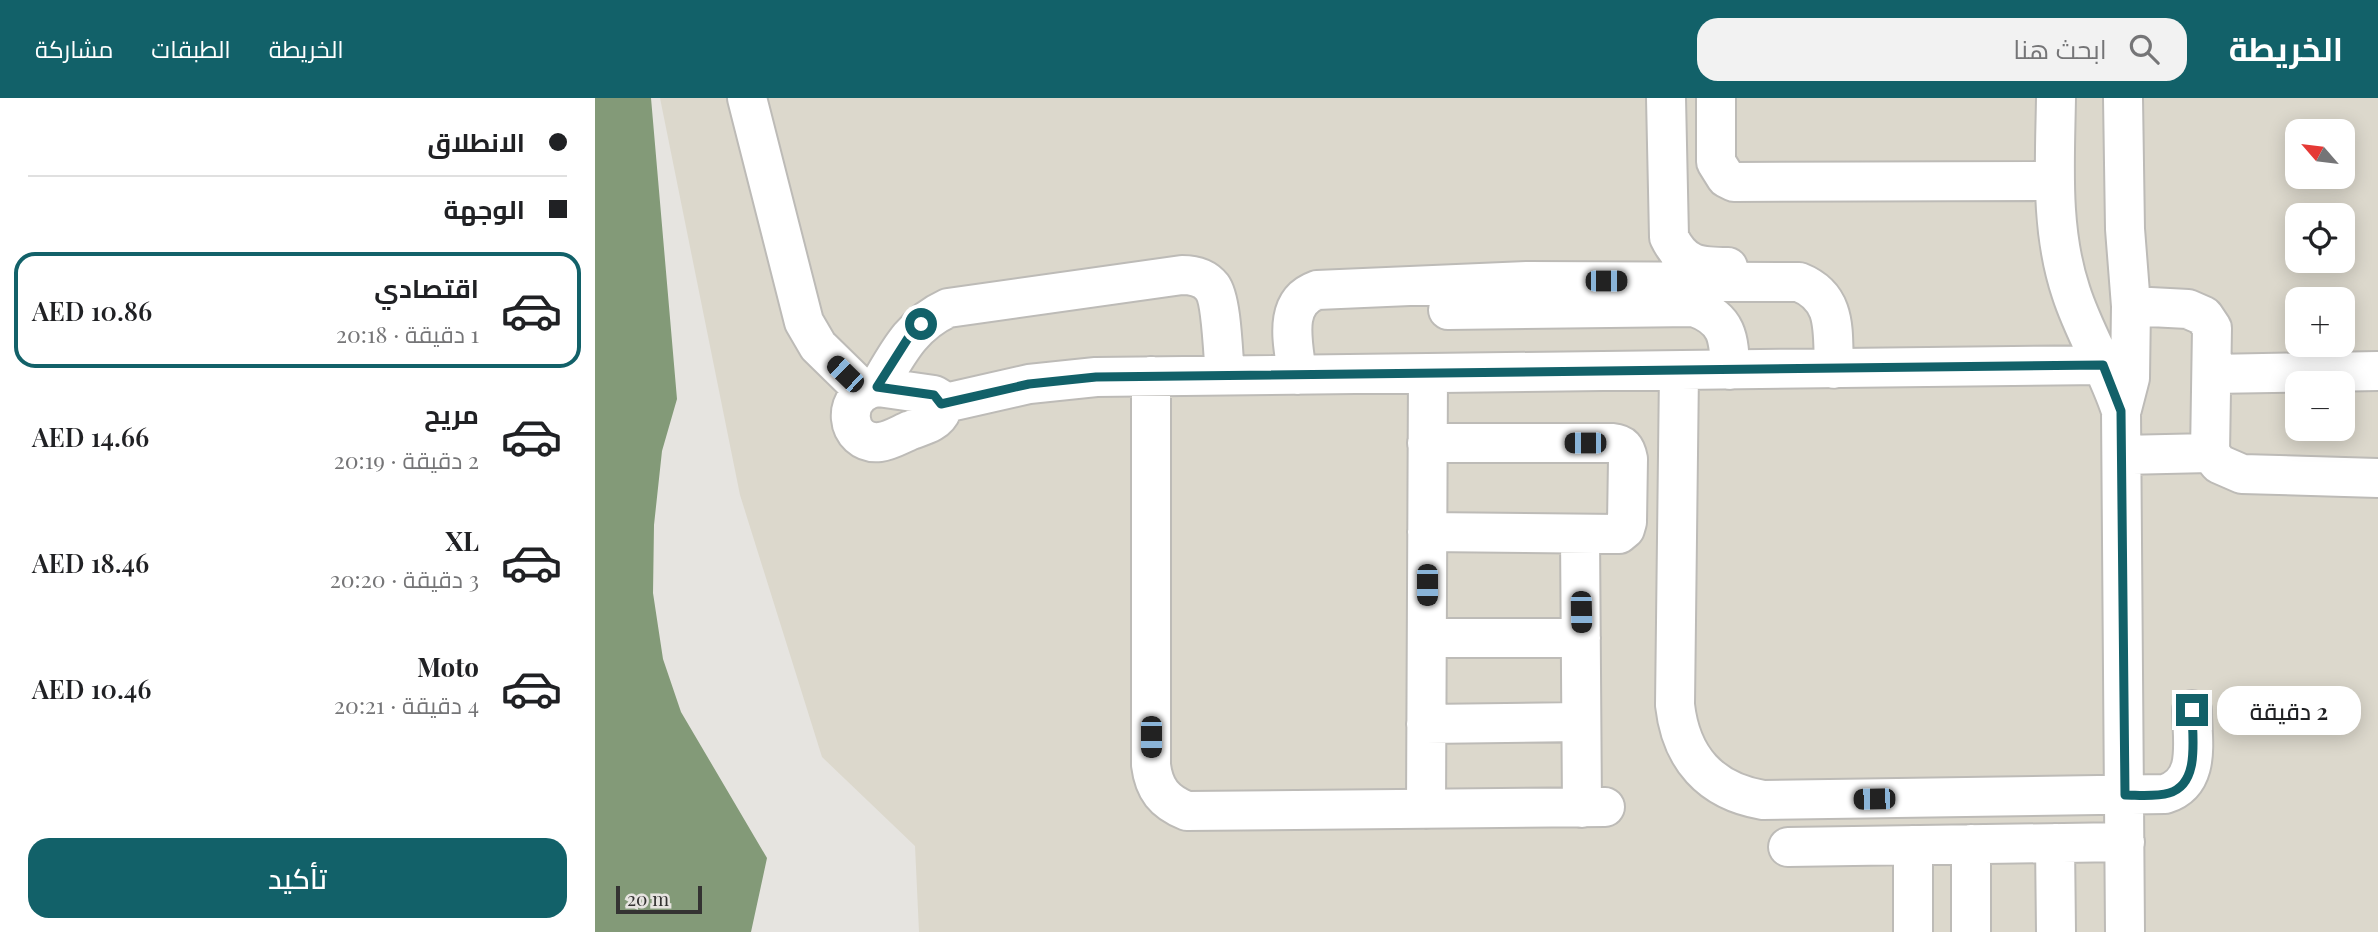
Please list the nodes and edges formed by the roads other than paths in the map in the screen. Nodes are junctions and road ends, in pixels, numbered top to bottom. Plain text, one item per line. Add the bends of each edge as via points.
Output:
1 (747, 98) edge
2 (1667, 98) edge
3 (1716, 98) edge
4 (2056, 98) edge
5 (2123, 98) edge
6 (2055, 181) junction
7 (2129, 266) junction
8 (2071, 294) junction
9 (2131, 306) junction
10 (1448, 310) dead end
11 (2103, 365) junction
12 (1843, 369) junction
13 (1730, 370) junction
14 (1679, 371) junction
15 (2378, 371) edge
16 (1428, 373) junction
17 (2211, 374) junction
18 (1297, 375) junction
19 (1151, 376) junction
20 (1225, 376) junction
21 (871, 389) junction
22 (941, 404) junction
23 (2121, 411) junction
24 (1427, 443) junction
25 (2210, 453) junction
26 (2122, 455) junction
27 (2378, 478) edge
28 (1427, 531) junction
29 (1580, 534) junction
30 (1427, 638) junction
31 (1581, 638) junction
32 (2192, 710) dead end
33 (1581, 722) junction
34 (1426, 724) junction
35 (2125, 795) junction
36 (1426, 809) junction
37 (1913, 845) junction
38 (1971, 845) junction
39 (1788, 846) dead end
40 (2125, 854) junction
41 (2055, 855) junction
42 (1913, 932) edge
43 (1971, 932) edge
44 (2056, 932) edge
45 (2125, 932) edge

1 - 21 street via 804,322 818,346
2 - 12 street via 1667,225 1675,249 1694,265 1805,267 1820,273 1833,284 1846,313
3 - 6 street via 1716,162 1734,182
4 - 6 street
5 - 7 street
6 - 8 street via 2058,236
7 - 8 street via 2105,290
7 - 9 street
8 - 11 street
9 - 17 street via 2188,309 2204,316 2212,328
9 - 23 street via 2130,378
10 - 13 street via 1694,307 1707,311 1725,330
11 - 12 street
11 - 23 street
12 - 13 street
12 - 18 street via 1828,306 1811,286 1799,282 1527,281 1307,294 1299,301 1292,321
13 - 14 street
14 - 16 street
14 - 35 street via 1675,705 1682,739 1701,770 1729,791 1763,800
15 - 17 street
16 - 18 street
16 - 24 street
17 - 25 street
18 - 20 street
19 - 20 street
19 - 22 street via 1029,384
19 - 36 street via 1151,765 1160,795 1187,811
20 - 21 street via 1217,296 1199,278 1182,275 948,308 910,335
21 - 22 street via 934,395
21 - 22 street via 855,398 850,419 860,437 870,442 935,421
23 - 26 street
24 - 28 street
24 - 29 street via 1621,444 1628,459 1625,529 1619,534
25 - 26 street
25 - 27 street via 2219,464 2242,474
26 - 35 street
28 - 29 street
28 - 30 street
29 - 31 street
30 - 31 street
30 - 34 street
31 - 33 street
32 - 35 street via 2192,763 2185,783 2165,794
33 - 34 street
33 - 36 street via 1593,807
34 - 36 street
35 - 40 street
37 - 38 street
37 - 39 street
37 - 42 street
38 - 41 street
38 - 43 street
40 - 41 street
40 - 45 street
41 - 44 street

